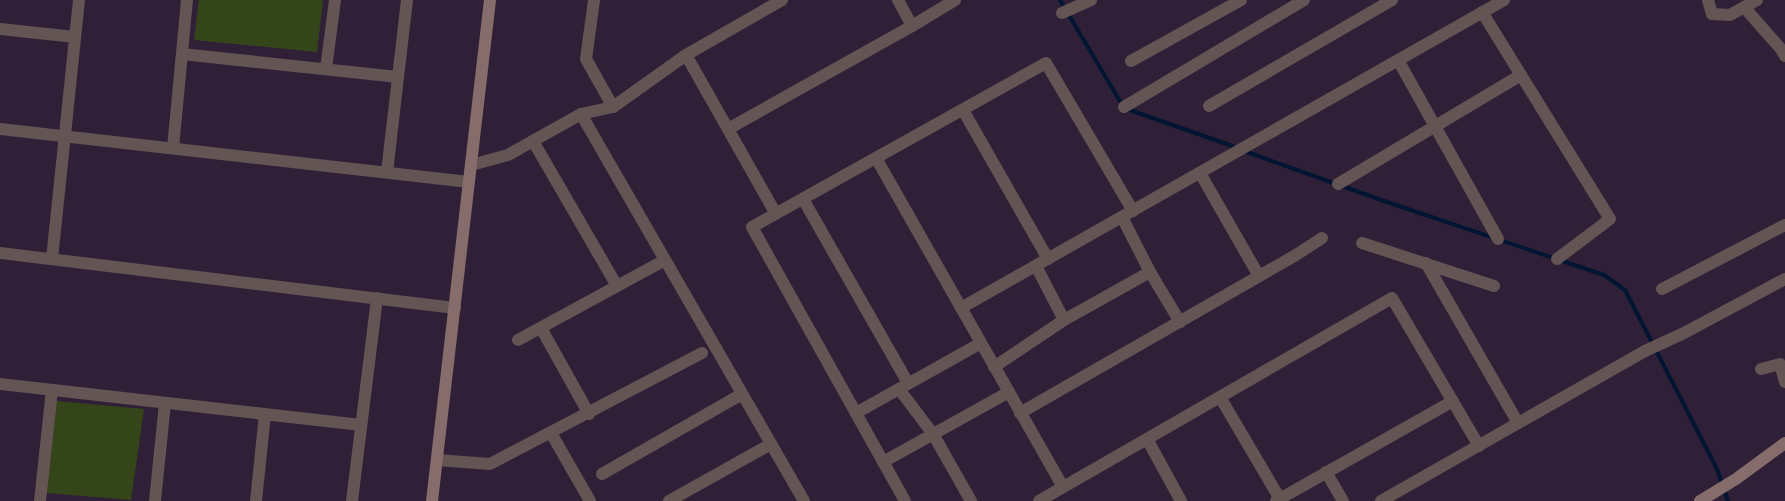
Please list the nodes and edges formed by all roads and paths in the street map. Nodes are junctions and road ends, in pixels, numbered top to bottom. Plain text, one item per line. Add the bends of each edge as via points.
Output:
1 (79, 0) edge
2 (187, 0) edge
3 (335, 0) edge
4 (406, 0) edge
5 (490, 0) edge
6 (594, 0) edge
7 (782, 0) edge
8 (898, 0) edge
9 (955, 0) edge
10 (1091, 0) edge
11 (1241, 0) edge
12 (1304, 0) edge
13 (1392, 0) edge
14 (1708, 0) edge
15 (1756, 0) edge
16 (1497, 2) edge
17 (1744, 7) junction
18 (1482, 12) junction
19 (1062, 13) dead end
20 (912, 26) junction
21 (0, 29) edge
22 (75, 37) junction
23 (182, 54) junction
24 (686, 54) junction
25 (1785, 56) edge
26 (1398, 60) junction
27 (1131, 61) dead end
28 (326, 69) junction
29 (1521, 75) junction
30 (398, 77) junction
31 (1209, 106) dead end
32 (613, 107) junction
33 (1124, 108) dead end
34 (963, 110) junction
35 (580, 114) junction
36 (1435, 126) junction
37 (0, 129) edge
38 (728, 129) junction
39 (65, 136) junction
40 (533, 141) junction
41 (173, 148) junction
42 (876, 158) junction
43 (471, 165) junction
44 (387, 172) junction
45 (1200, 173) junction
46 (469, 182) junction
47 (1338, 184) dead end
48 (803, 199) junction
49 (1133, 210) junction
50 (776, 214) junction
51 (1122, 217) junction
52 (1785, 225) edge
53 (1322, 238) dead end
54 (1498, 239) dead end
55 (1362, 243) dead end
56 (0, 253) edge
57 (52, 259) junction
58 (1048, 259) junction
59 (1557, 259) dead end
60 (665, 260) junction
61 (1426, 263) junction
62 (1036, 266) junction
63 (1150, 272) junction
64 (1260, 276) junction
65 (1785, 278) edge
66 (617, 286) junction
67 (1494, 286) dead end
68 (1662, 289) dead end
69 (377, 298) junction
70 (455, 308) junction
71 (961, 308) junction
72 (1064, 320) junction
73 (1180, 322) junction
74 (541, 328) junction
75 (518, 340) dead end
76 (981, 343) junction
77 (702, 353) dead end
78 (994, 367) junction
79 (1761, 369) dead end
80 (1785, 382) edge
81 (0, 384) edge
82 (904, 386) junction
83 (52, 390) junction
84 (1008, 392) junction
85 (742, 394) junction
86 (1220, 397) junction
87 (1453, 401) junction
88 (165, 403) junction
89 (856, 413) junction
90 (1020, 413) junction
91 (265, 414) junction
92 (589, 414) junction
93 (1518, 423) junction
94 (361, 425) junction
95 (551, 433) junction
96 (933, 434) junction
97 (1147, 439) junction
98 (1785, 443) edge
99 (771, 444) junction
100 (1479, 446) junction
101 (437, 460) junction
102 (883, 462) junction
103 (1326, 472) junction
104 (602, 474) dead end
105 (1063, 487) junction
106 (1703, 499) edge
107 (1278, 500) edge
108 (40, 501) edge
109 (155, 501) edge
110 (256, 501) edge
111 (352, 501) edge
112 (432, 501) edge
113 (590, 501) edge
114 (669, 501) edge
115 (804, 501) edge
116 (905, 501) edge
117 (971, 501) edge
118 (1039, 501) edge
119 (1182, 501) edge
120 (1343, 501) edge
121 (1381, 501) edge

1 - 22 street
2 - 23 street
3 - 28 street
4 - 30 street
5 - 43 street
6 - 32 street via 586,59
7 - 24 street
8 - 20 street
9 - 20 street
10 - 19 street
11 - 27 street
12 - 33 street
13 - 31 street
14 - 17 street via 1712,14 1730,15
15 - 17 street
16 - 18 street
17 - 25 street
18 - 26 street
18 - 29 street
20 - 38 street
21 - 22 street
22 - 39 street
23 - 28 street
23 - 41 street
24 - 32 street
24 - 38 street
26 - 36 street
26 - 45 street
28 - 30 street
29 - 36 street
29 - 59 street via 1610,219
30 - 44 street
32 - 35 street
34 - 42 street
34 - 49 street via 1046,63
34 - 58 street
35 - 40 street
35 - 60 street
36 - 47 street
36 - 54 street
37 - 39 street
38 - 50 street
39 - 41 street
39 - 57 street
40 - 43 street via 508,155
40 - 66 street
41 - 44 street
42 - 48 street
42 - 71 street
43 - 46 street
44 - 46 street
45 - 49 street
45 - 64 street
46 - 70 street
48 - 50 street
48 - 82 street
49 - 51 street
50 - 89 street via 752,227
51 - 58 street
51 - 63 street
52 - 68 street
53 - 64 street
55 - 61 street
56 - 57 street
57 - 69 street
58 - 62 street
60 - 66 street
60 - 85 street
61 - 67 street
61 - 93 street
62 - 71 street
62 - 72 street
63 - 72 street
63 - 73 street
64 - 73 street
65 - 93 street via 1684,333 1645,351
66 - 74 street
69 - 70 street
69 - 94 street
70 - 101 street
71 - 76 street
72 - 78 street
73 - 90 street
74 - 75 street
74 - 92 street
76 - 78 street
76 - 82 street
77 - 92 street
78 - 84 street
79 - 80 street via 1780,364
81 - 83 street
82 - 89 street
82 - 96 street
83 - 88 street
83 - 108 street
84 - 90 street
84 - 96 street
85 - 99 street
85 - 104 street
86 - 87 street via 1392,298
86 - 97 street
86 - 107 street
87 - 100 street
87 - 103 street
88 - 91 street
88 - 109 street
89 - 102 street
90 - 105 street
91 - 94 street
91 - 110 street
92 - 95 street
93 - 100 street
94 - 111 street
95 - 101 street via 490,464
95 - 113 street
96 - 102 street
96 - 117 street
97 - 105 street
97 - 119 street
98 - 106 street via 1736,479
99 - 114 street
99 - 115 street
100 - 121 street
101 - 112 street
102 - 116 street
103 - 107 street
103 - 120 street
105 - 118 street

